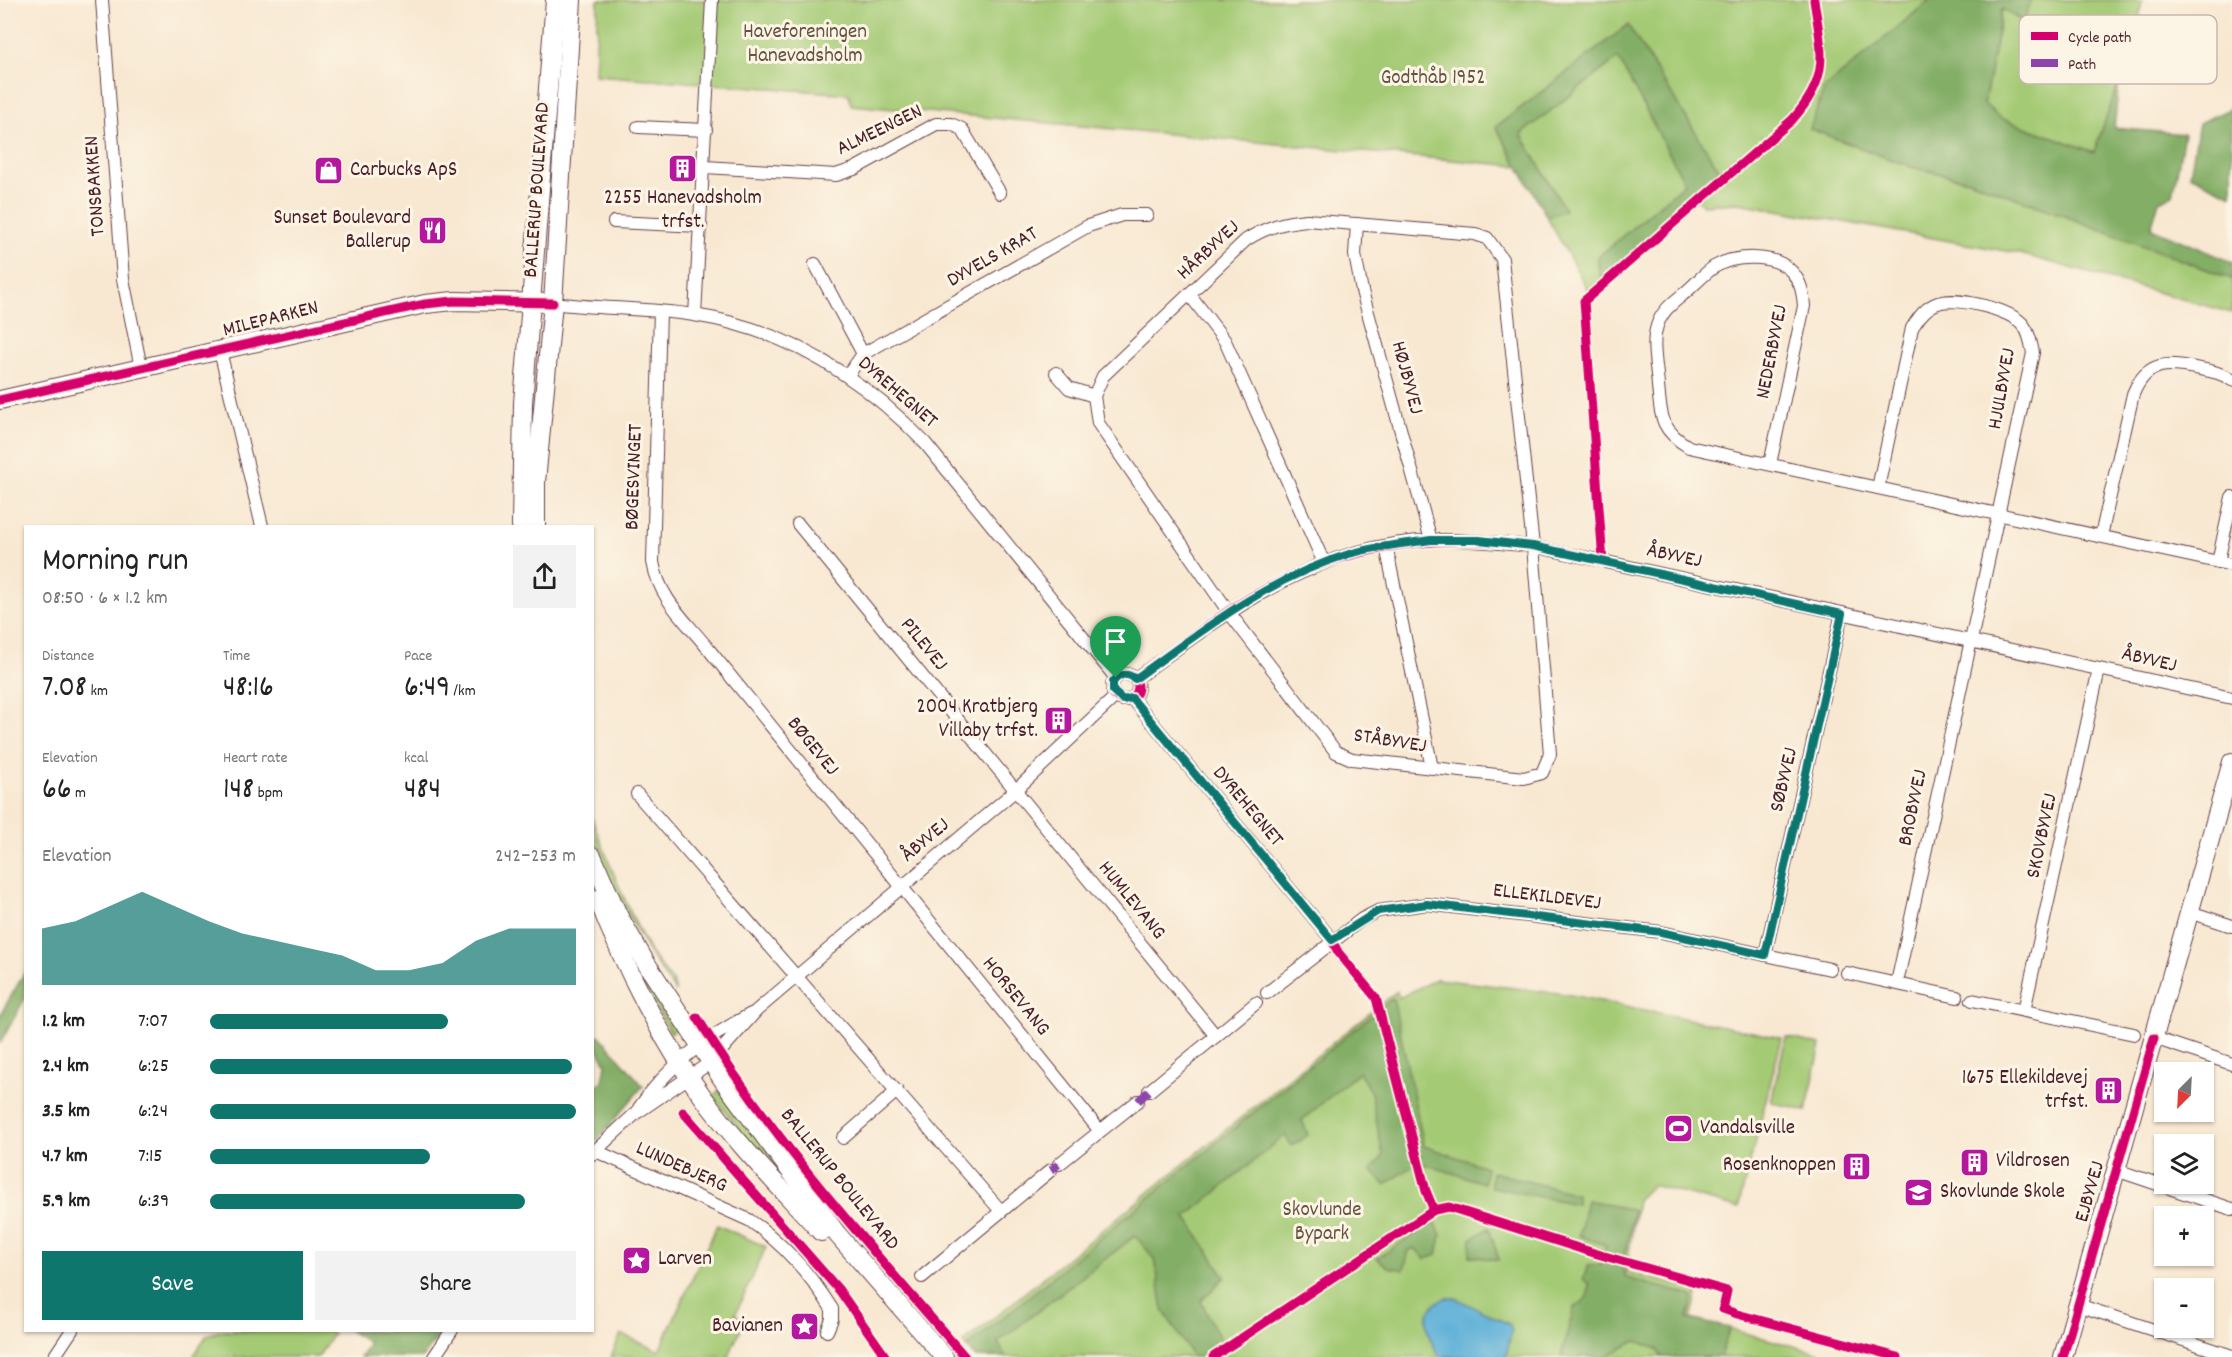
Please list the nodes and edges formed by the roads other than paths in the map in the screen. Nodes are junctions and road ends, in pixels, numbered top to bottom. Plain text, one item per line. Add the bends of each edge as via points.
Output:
1 (102, 0) edge
2 (555, 0) edge
3 (572, 0) edge
4 (712, 0) edge
5 (638, 127) dead end
6 (706, 130) junction
7 (705, 167) junction
8 (1000, 193) dead end
9 (1147, 215) dead end
10 (614, 222) dead end
11 (1357, 224) junction
12 (701, 226) junction
13 (815, 264) dead end
14 (1190, 295) junction
15 (530, 302) junction
16 (553, 303) junction
17 (660, 311) junction
18 (695, 315) junction
19 (220, 351) junction
20 (864, 354) junction
21 (141, 368) junction
22 (1056, 373) dead end
23 (848, 375) junction
24 (2232, 380) edge
25 (1094, 396) junction
26 (0, 400) edge
27 (1770, 464) junction
28 (1878, 488) junction
29 (2232, 497) edge
30 (1998, 513) junction
31 (798, 524) dead end
32 (262, 525) edge
33 (521, 525) edge
34 (536, 525) edge
35 (2101, 536) junction
36 (1431, 540) junction
37 (1386, 546) junction
38 (1533, 546) junction
39 (2218, 562) junction
40 (1324, 563) junction
41 (2232, 565) edge
42 (1228, 611) junction
43 (1842, 614) junction
44 (693, 630) joint
45 (1970, 641) junction
46 (2099, 669) junction
47 (1116, 678) junction
48 (1135, 679) junction
49 (1116, 696) junction
50 (1132, 698) junction
51 (2232, 698) edge
52 (1432, 768) junction
53 (2231, 770) edge
54 (1016, 790) junction
55 (637, 794) dead end
56 (594, 861) edge
57 (900, 888) junction
58 (594, 890) edge
59 (2190, 912) junction
60 (2232, 926) edge
61 (1332, 940) junction
62 (1765, 955) junction
63 (1830, 969) dead end
64 (1847, 973) dead end
65 (796, 977) junction
66 (1897, 983) junction
67 (1267, 993) dead end
68 (1957, 997) dead end
69 (1972, 1000) dead end
70 (1256, 1003) dead end
71 (756, 1011) junction
72 (2024, 1011) junction
73 (2134, 1034) dead end
74 (1216, 1036) junction
75 (2154, 1038) junction
76 (699, 1044) junction
77 (680, 1060) junction
78 (711, 1062) junction
79 (2232, 1064) edge
80 (690, 1077) junction
81 (897, 1091) junction
82 (1149, 1091) dead end
83 (1138, 1101) dead end
84 (635, 1114) junction
85 (1100, 1131) junction
86 (843, 1138) dead end
87 (594, 1153) edge
88 (2116, 1170) junction
89 (2232, 1209) edge
90 (1001, 1211) junction
91 (922, 1277) dead end
92 (2078, 1305) junction
93 (827, 1331) dead end
94 (71, 1332) edge
95 (451, 1332) edge
96 (2232, 1356) edge
97 (54, 1357) edge
98 (434, 1357) edge
99 (932, 1357) edge
100 (944, 1357) edge
101 (2063, 1357) edge

1 - 21 street, TONSBAKKEN via 123,279
2 - 15 street, BALLERUP BOULEVARD
3 - 16 street, BALLERUP BOULEVARD
4 - 6 street
5 - 6 street
6 - 7 street
7 - 8 street, ALMEENGEN via 836,175 936,124 951,124 962,129
7 - 12 street
9 - 20 street, DYVELS KRAT via 1122,215 1088,226
10 - 12 street
11 - 14 street, HÅRBYVEJ via 1307,220 1262,229
11 - 36 street, HØJBYVEJ via 1355,255 1362,291
11 - 38 street, HÅRBYVEJ via 1475,234 1495,246 1502,259
12 - 18 street
13 - 20 street
14 - 25 street, HÅRBYVEJ via 1103,376
14 - 40 street via 1225,341
15 - 16 street, MILEPARKEN
15 - 19 street, MILEPARKEN via 425,304
15 - 33 street, BALLERUP BOULEVARD
16 - 17 street, DYREHEGNET
16 - 34 street, BALLERUP BOULEVARD via 536,482
17 - 18 street, DYREHEGNET
17 - 44 street, BØGESVINGET via 652,562 655,578 674,612
18 - 23 street, DYREHEGNET via 759,331
19 - 21 street, MILEPARKEN
19 - 32 street
20 - 23 street, DYVELS KRAT
21 - 26 street, MILEPARKEN
22 - 25 street via 1069,388
23 - 47 street, DYREHEGNET via 926,442
24 - 35 street via 2176,364 2160,365 2143,375 2133,394
25 - 42 street, STÅBYVEJ via 1098,423
27 - 27 street, NEDERBYVEJ via 1689,447 1667,430 1661,416 1654,338 1664,310 1714,267 1747,258 1777,263 1791,271 1802,288 1804,306
27 - 28 street, NEDERBYVEJ
28 - 30 street, NEDERBYVEJ
28 - 30 street, HJULBYVEJ via 1912,328 1918,318 1939,302 2004,311 2024,326 2033,353
29 - 39 street
30 - 35 street, NEDERBYVEJ
30 - 45 street, HJULBYVEJ
31 - 54 street, PILEVEJ
35 - 39 street, NEDERBYVEJ
36 - 37 street, ÅBYVEJ
36 - 38 street, ÅBYVEJ
37 - 40 street, ÅBYVEJ
37 - 52 street
38 - 43 street, ÅBYVEJ
38 - 52 street, STÅBYVEJ via 1550,754 1542,773 1524,778
39 - 41 street, NEDERBYVEJ
40 - 42 street, ÅBYVEJ via 1286,578
42 - 48 street, ÅBYVEJ
42 - 52 street, STÅBYVEJ via 1336,752 1352,759
43 - 45 street, ÅBYVEJ
43 - 62 street, SØBYVEJ
44 - 57 street, BØGEVEJ
45 - 46 street, ÅBYVEJ
45 - 66 street, BROBYVEJ
46 - 51 street, ÅBYVEJ
46 - 72 street, SKOVBYVEJ
47 - 48 street via 1124,674
47 - 49 street via 1112,687
48 - 50 street via 1138,689
49 - 50 street via 1123,700
49 - 54 street, ÅBYVEJ
50 - 61 street, DYREHEGNET
53 - 59 street, EJBYVEJ
54 - 57 street, ÅBYVEJ
54 - 74 street, HUMLEVANG
55 - 65 street
56 - 76 street, BALLERUP BOULEVARD via 618,915
57 - 65 street, ÅBYVEJ
57 - 85 street, HORSEVANG
58 - 77 street, BALLERUP BOULEVARD via 631,974
59 - 60 street
59 - 75 street, EJBYVEJ
61 - 62 street, ELLEKILDEVEJ via 1378,911 1427,904 1661,932
61 - 67 street, ELLEKILDEVEJ
62 - 63 street, ELLEKILDEVEJ
64 - 66 street
65 - 71 street, ÅBYVEJ
65 - 81 street
66 - 68 street
69 - 72 street
70 - 74 street
71 - 76 street, ÅBYVEJ
71 - 78 street, ÅBYVEJ
72 - 73 street
74 - 82 street
75 - 79 street
75 - 88 street, EJBYVEJ
76 - 77 street, LUNDEBJERG
76 - 78 street, BALLERUP BOULEVARD
77 - 80 street, BALLERUP BOULEVARD
77 - 84 street, LUNDEBJERG
78 - 80 street, LUNDEBJERG
78 - 100 street, BALLERUP BOULEVARD via 823,1216
80 - 84 street, LUNDEBJERG
80 - 99 street, BALLERUP BOULEVARD via 755,1160
81 - 86 street
81 - 90 street
83 - 85 street
84 - 87 street, LUNDEBJERG
85 - 90 street
87 - 93 street, LUNDEBJERG via 749,1220 770,1235 832,1309
88 - 89 street
88 - 92 street, EJBYVEJ
90 - 91 street
92 - 96 street
92 - 101 street, EJBYVEJ
94 - 97 street
95 - 98 street

